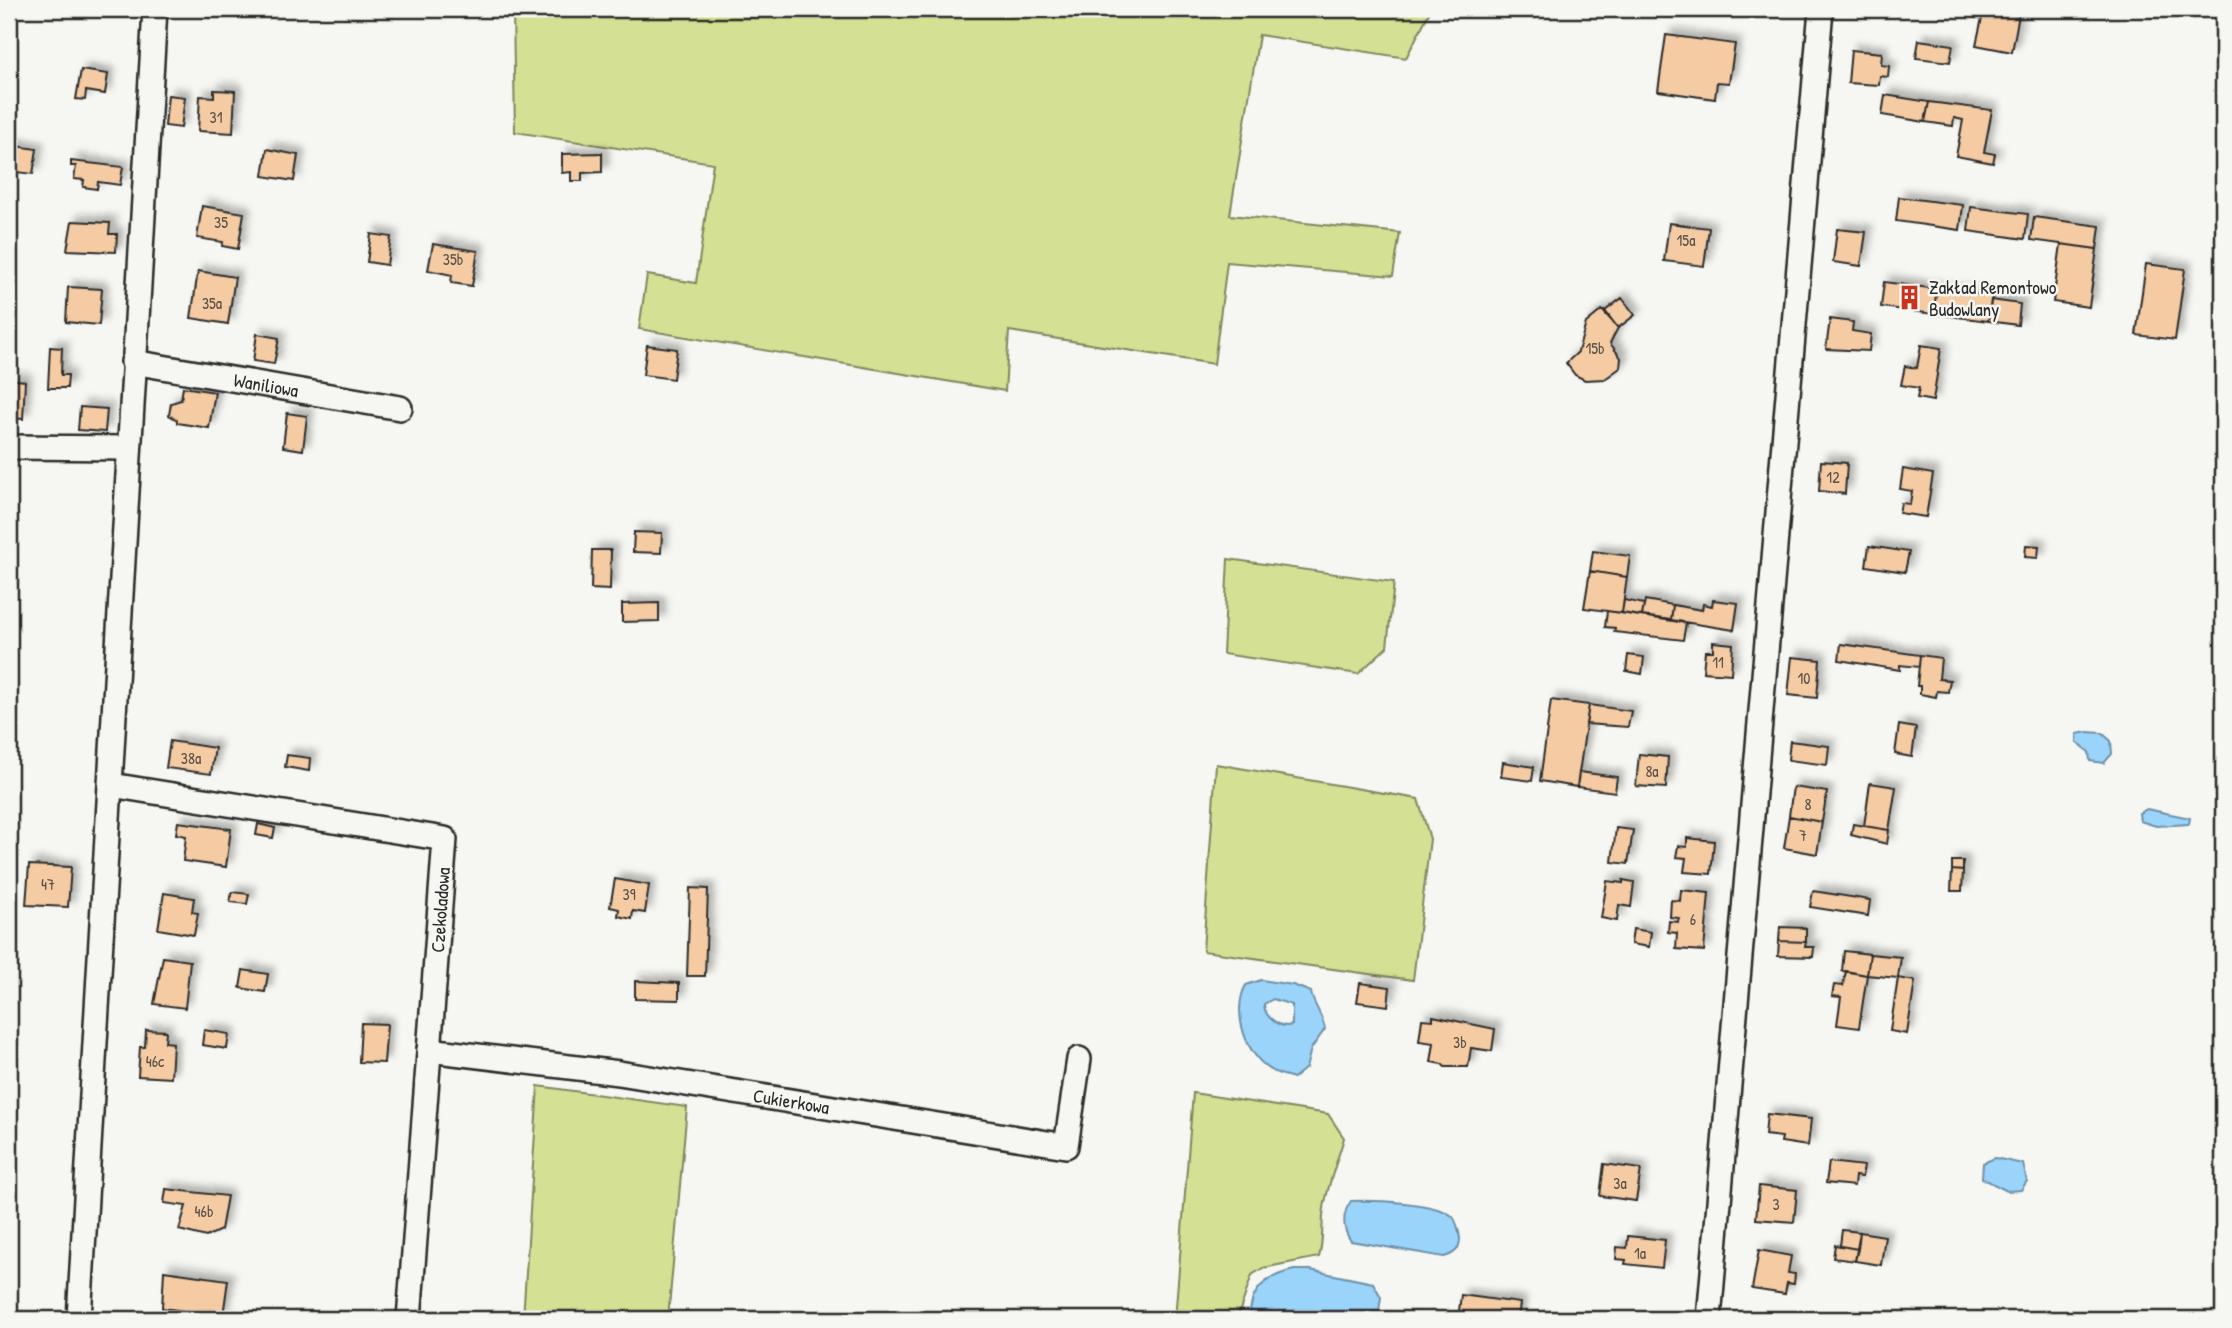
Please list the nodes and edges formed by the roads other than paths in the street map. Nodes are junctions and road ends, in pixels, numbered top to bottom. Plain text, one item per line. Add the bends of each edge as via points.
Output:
1 (155, 9) edge
2 (1822, 9) edge
3 (133, 362) junction
4 (400, 408) dead end
5 (9, 447) edge
6 (128, 449) junction
7 (111, 785) junction
8 (429, 1050) junction
9 (1079, 1059) dead end
10 (79, 1319) edge
11 (409, 1319) edge
12 (1709, 1319) edge

1 - 3 street
2 - 12 street
3 - 4 street, Waniliowa
3 - 6 street
5 - 6 street
6 - 7 street
7 - 8 street, Czekoladowa via 445,839
7 - 10 street
8 - 9 street, Cukierkowa via 619,1073 1066,1146
8 - 11 street, Czekoladowa

